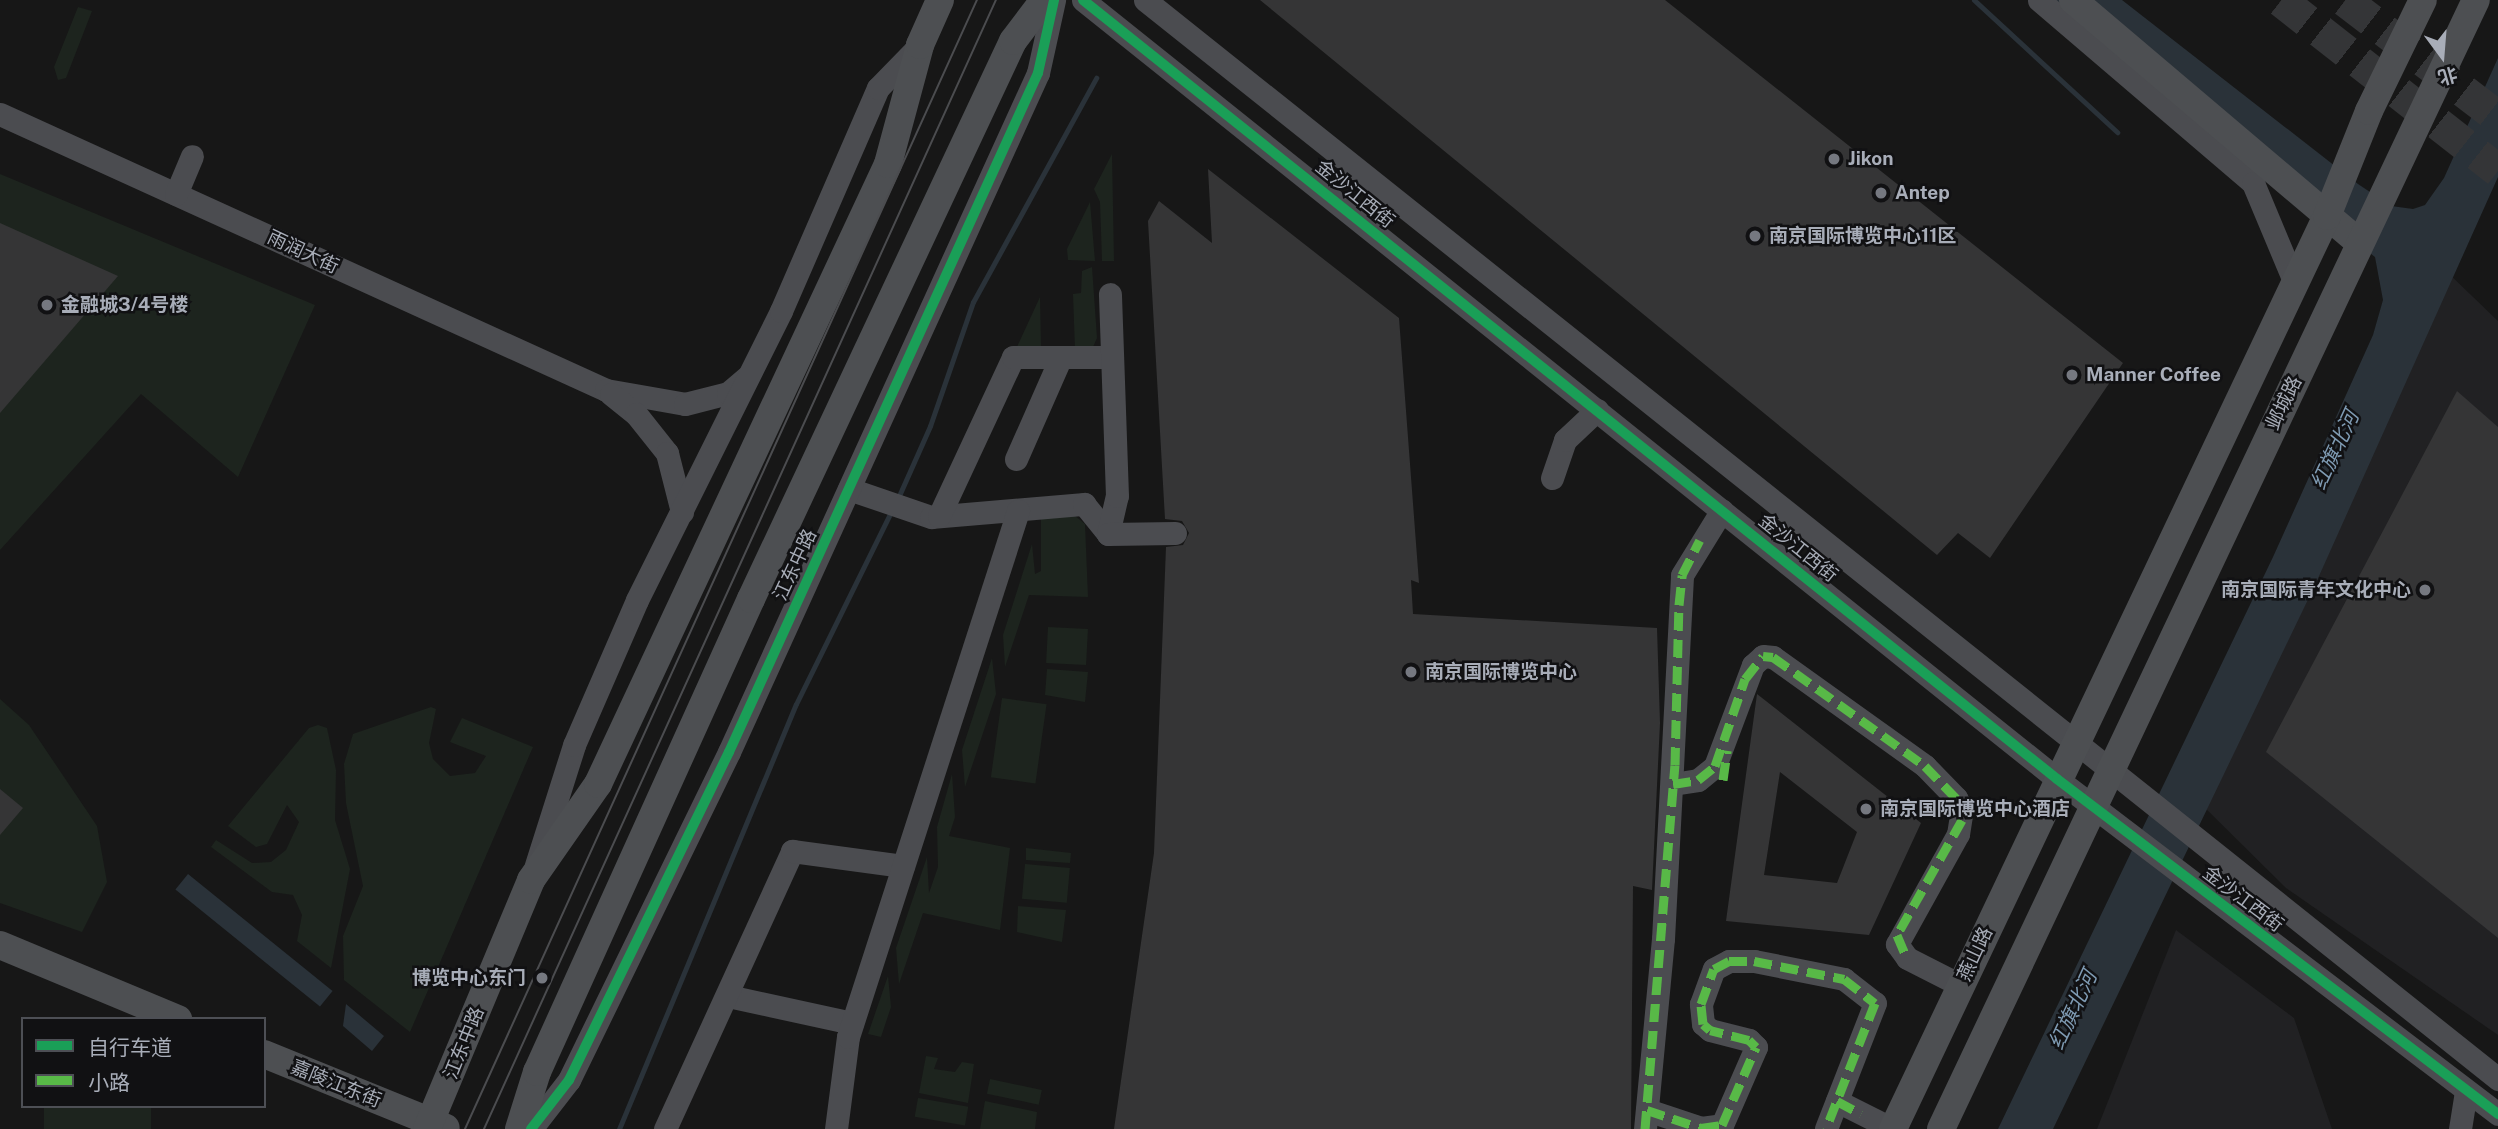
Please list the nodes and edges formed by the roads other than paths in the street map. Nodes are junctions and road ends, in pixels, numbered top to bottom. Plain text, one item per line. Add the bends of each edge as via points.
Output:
1 (940, 0) edge
2 (1044, 0) edge
3 (1054, 0) edge
4 (1083, 0) edge
5 (1145, 0) edge
6 (2039, 0) edge
7 (2073, 0) edge
8 (2423, 0) edge
9 (2473, 1) edge
10 (920, 45) junction
11 (0, 114) edge
12 (192, 156) dead end
13 (176, 194) junction
14 (2327, 216) junction
15 (2360, 243) junction
16 (2294, 281) junction
17 (1110, 294) dead end
18 (1062, 357) junction
19 (1112, 357) junction
20 (749, 376) junction
21 (606, 390) junction
22 (1597, 410) junction
23 (1016, 459) dead end
24 (1552, 478) dead end
25 (849, 489) junction
26 (1722, 510) junction
27 (1018, 511) junction
28 (682, 512) junction
29 (939, 516) junction
30 (1175, 533) dead end
31 (1108, 534) junction
32 (1728, 740) junction
33 (2076, 740) junction
34 (2109, 770) junction
35 (2057, 779) junction
36 (1723, 780) dead end
37 (1673, 784) junction
38 (2091, 805) junction
39 (904, 866) junction
40 (531, 880) junction
41 (0, 945) edge
42 (1960, 985) junction
43 (728, 996) junction
44 (173, 1017) edge
45 (852, 1023) junction
46 (266, 1055) edge
47 (2498, 1079) edge
48 (2466, 1091) junction
49 (1837, 1101) junction
50 (2498, 1114) edge
51 (1646, 1120) edge
52 (435, 1127) edge
53 (519, 1129) edge
54 (531, 1129) edge
55 (665, 1129) edge
56 (836, 1129) edge
57 (1826, 1129) edge
58 (1893, 1129) edge
59 (1941, 1129) edge
60 (2460, 1129) edge

1 - 10 main road, 江东中路
2 - 53 main road, 江东中路 via 1013,41 751,599 537,1072
3 - 25 street, 江东中路 via 1038,74
4 - 22 street, 金沙江西街
5 - 33 street, 金沙江西街
6 - 16 street via 2253,183
7 - 14 main road
8 - 14 main road via 2369,111
9 - 15 main road, 邺城路
10 - 20 street, 江东中路 via 878,88
10 - 40 main road, 江东中路 via 888,164 597,784
11 - 13 street, 雨润大街
12 - 13 street
13 - 21 street, 雨润大街
14 - 15 main road
14 - 16 main road
15 - 34 main road, 邺城路
16 - 33 main road
17 - 19 street
18 - 19 street
18 - 23 street
18 - 29 street via 1013,357
19 - 31 street via 1117,496
20 - 21 street via 728,393 685,404
20 - 28 street, 江东中路
21 - 28 street via 636,414 667,453
22 - 24 street via 1565,440
22 - 26 street, 金沙江西街
25 - 29 street
25 - 54 street, 江东中路 via 569,1080
26 - 35 street, 金沙江西街
26 - 37 street via 1682,575
27 - 29 street
27 - 31 street via 1084,504
27 - 39 street
28 - 40 street, 江东中路 via 574,745
30 - 31 street
32 - 36 street
32 - 37 street via 1715,766 1698,780
32 - 42 street via 1752,665 1763,656 1773,657 1945,783 1962,809 1962,820 1897,944 1907,958
33 - 34 street, 金沙江西街
33 - 35 main road
34 - 38 main road, 邺城路
34 - 47 street, 金沙江西街
35 - 38 street, 金沙江西街
35 - 42 main road, 燕山路
37 - 51 street
38 - 48 street, 金沙江西街
38 - 59 main road
39 - 43 street via 792,851
39 - 45 street
40 - 52 main road, 江东中路
41 - 44 main road
42 - 58 main road, 燕山路
43 - 45 street
43 - 55 street
45 - 56 street
46 - 52 main road, 嘉陵江东街
48 - 50 street, 金沙江西街
48 - 60 street
49 - 51 street via 1875,1014 1872,996 1844,979 1803,967 1729,961 1705,983 1703,1024 1756,1047 1722,1125 1701,1128
49 - 57 street
49 - 58 street

